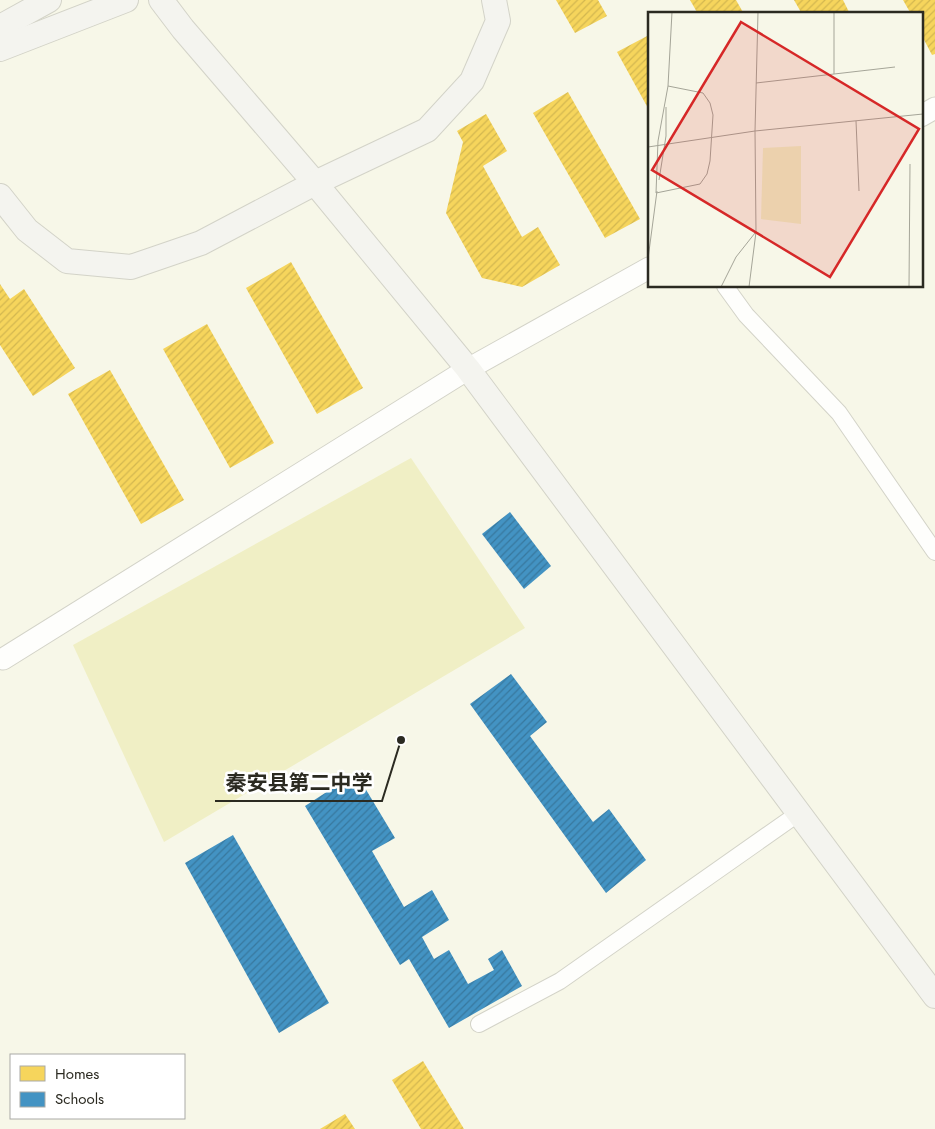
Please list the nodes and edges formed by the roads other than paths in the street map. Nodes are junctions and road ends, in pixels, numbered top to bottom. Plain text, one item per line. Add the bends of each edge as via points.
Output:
1 (49, 0) edge
2 (126, 0) edge
3 (161, 0) edge
4 (494, 0) edge
5 (0, 27) edge
6 (0, 49) edge
7 (935, 108) edge
8 (922, 115) edge
9 (315, 183) junction
10 (0, 196) edge
11 (648, 269) edge
12 (727, 288) edge
13 (468, 369) junction
14 (935, 552) edge
15 (1, 659) edge
16 (799, 813) junction
17 (935, 996) edge
18 (479, 1024) dead end

1 - 5 main road
2 - 6 main road
3 - 9 main road
4 - 9 main road via 498,21 472,81 426,130
7 - 8 street
9 - 10 main road via 201,244 131,267 67,261 27,230
9 - 13 main road
11 - 13 street
12 - 14 street via 746,315 839,413
13 - 15 street
13 - 16 main road
16 - 17 main road
16 - 18 street via 560,981

